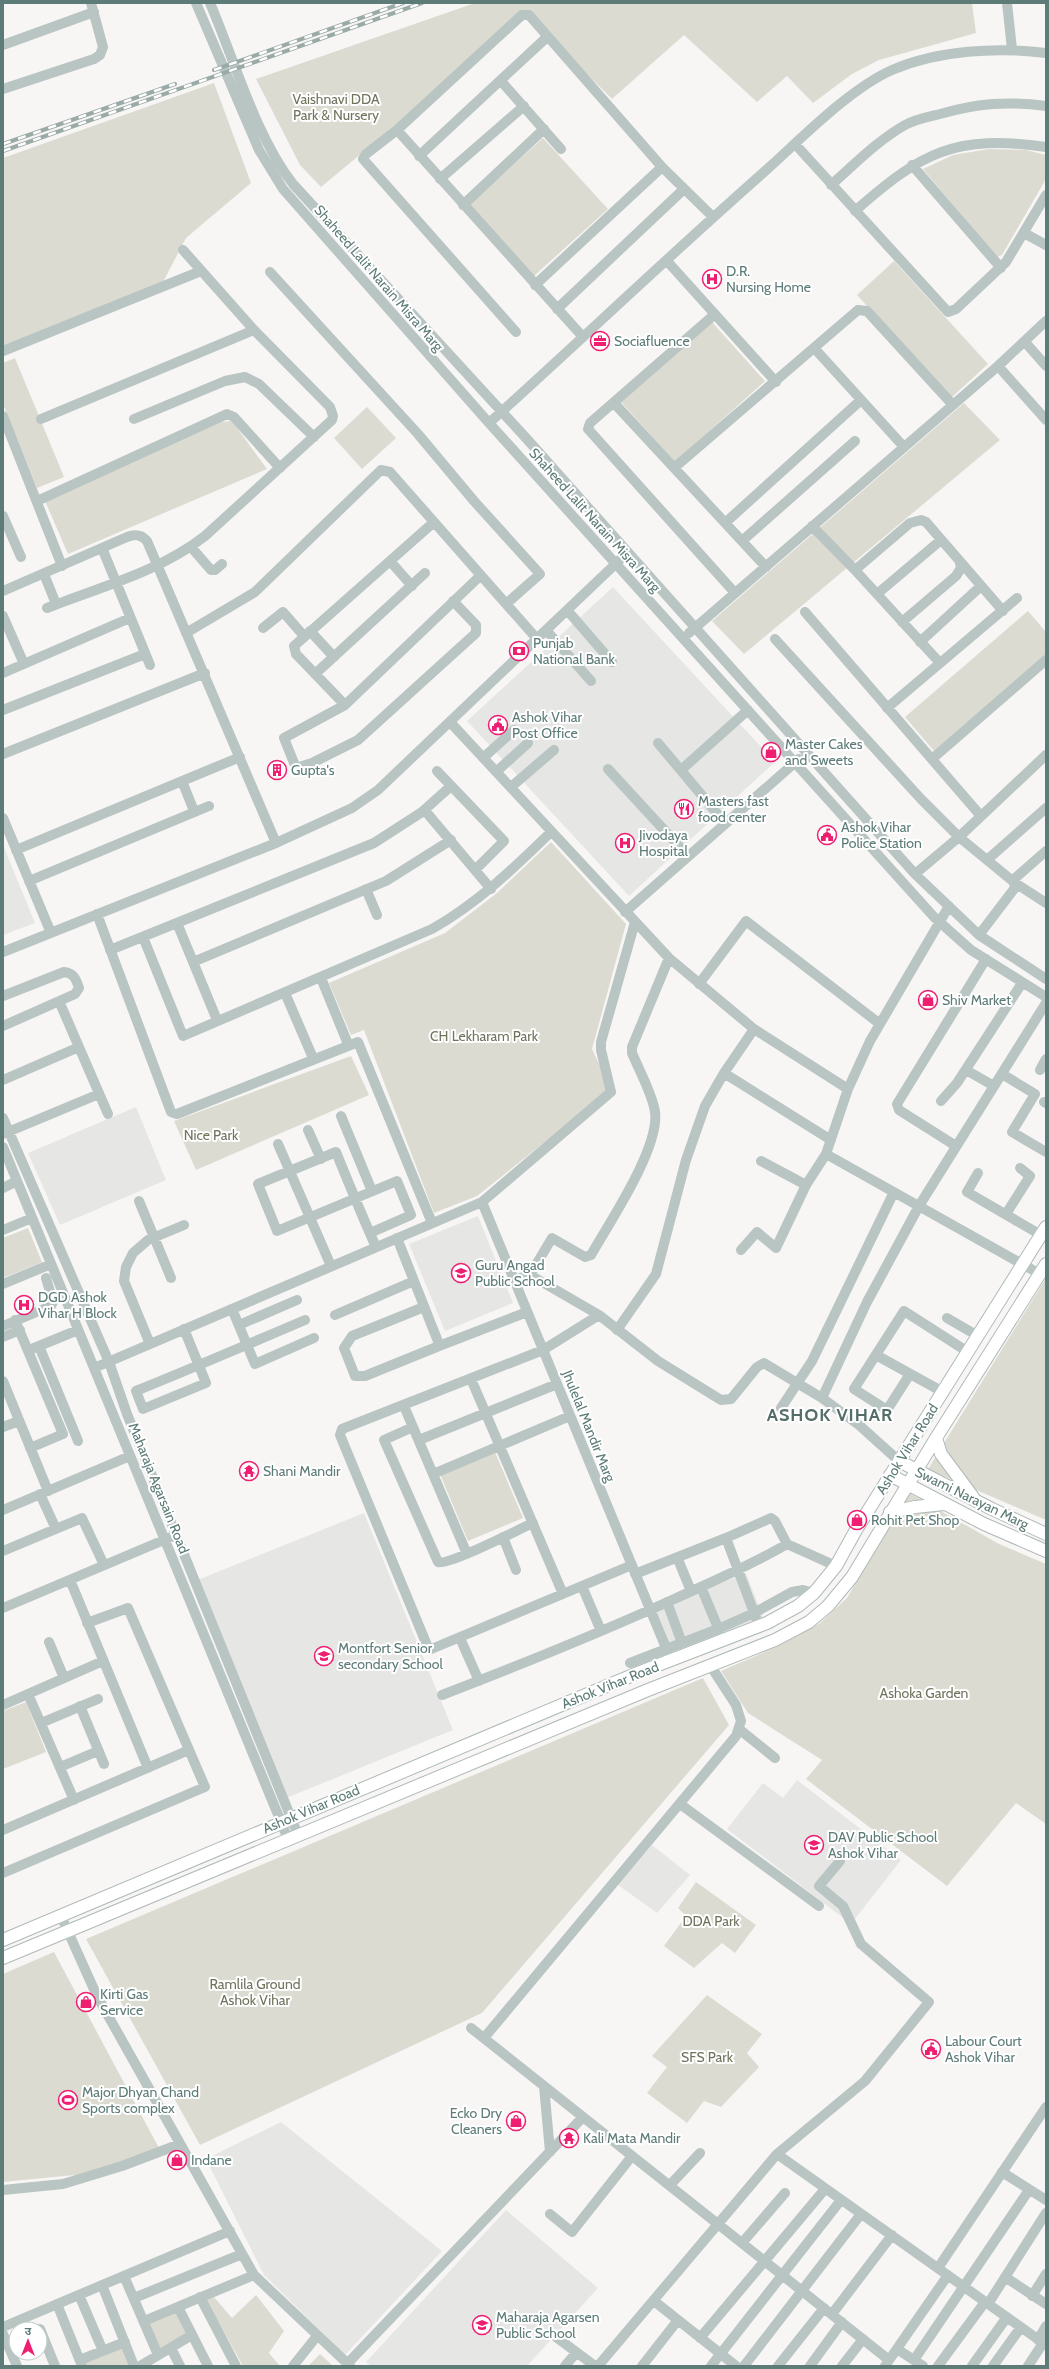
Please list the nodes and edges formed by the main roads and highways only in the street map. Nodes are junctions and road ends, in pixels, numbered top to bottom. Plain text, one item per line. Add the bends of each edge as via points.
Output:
1 (1044, 1231) edge
2 (1043, 1269) edge
3 (936, 1438) junction
4 (899, 1461) junction
5 (916, 1471) junction
6 (890, 1476) junction
7 (907, 1484) junction
8 (978, 1502) junction
9 (945, 1504) junction
10 (890, 1512) junction
11 (1046, 1534) edge
12 (1046, 1551) edge
13 (3, 1940) edge
14 (3, 1958) edge

1 - 4 main road, Ashok Vihar Road
2 - 3 main road, Ashok Vihar Road
3 - 5 main road, Ashok Vihar Road
3 - 8 main road via 941,1454
4 - 5 main road, Swami Narayan Marg
4 - 6 main road, Ashok Vihar Road
5 - 7 main road, Ashok Vihar Road
5 - 8 main road, Swami Narayan Marg
6 - 7 main road, Swami Narayan Marg
6 - 13 main road, Ashok Vihar Road via 836,1566 814,1593 798,1606 759,1626 720,1634 668,1654
7 - 9 main road, Swami Narayan Marg
7 - 10 main road, Ashok Vihar Road
8 - 11 main road, Swami Narayan Marg
9 - 10 main road via 915,1506
9 - 12 main road, Swami Narayan Marg
10 - 14 main road, Ashok Vihar Road via 852,1577 828,1606 809,1622 775,1640

